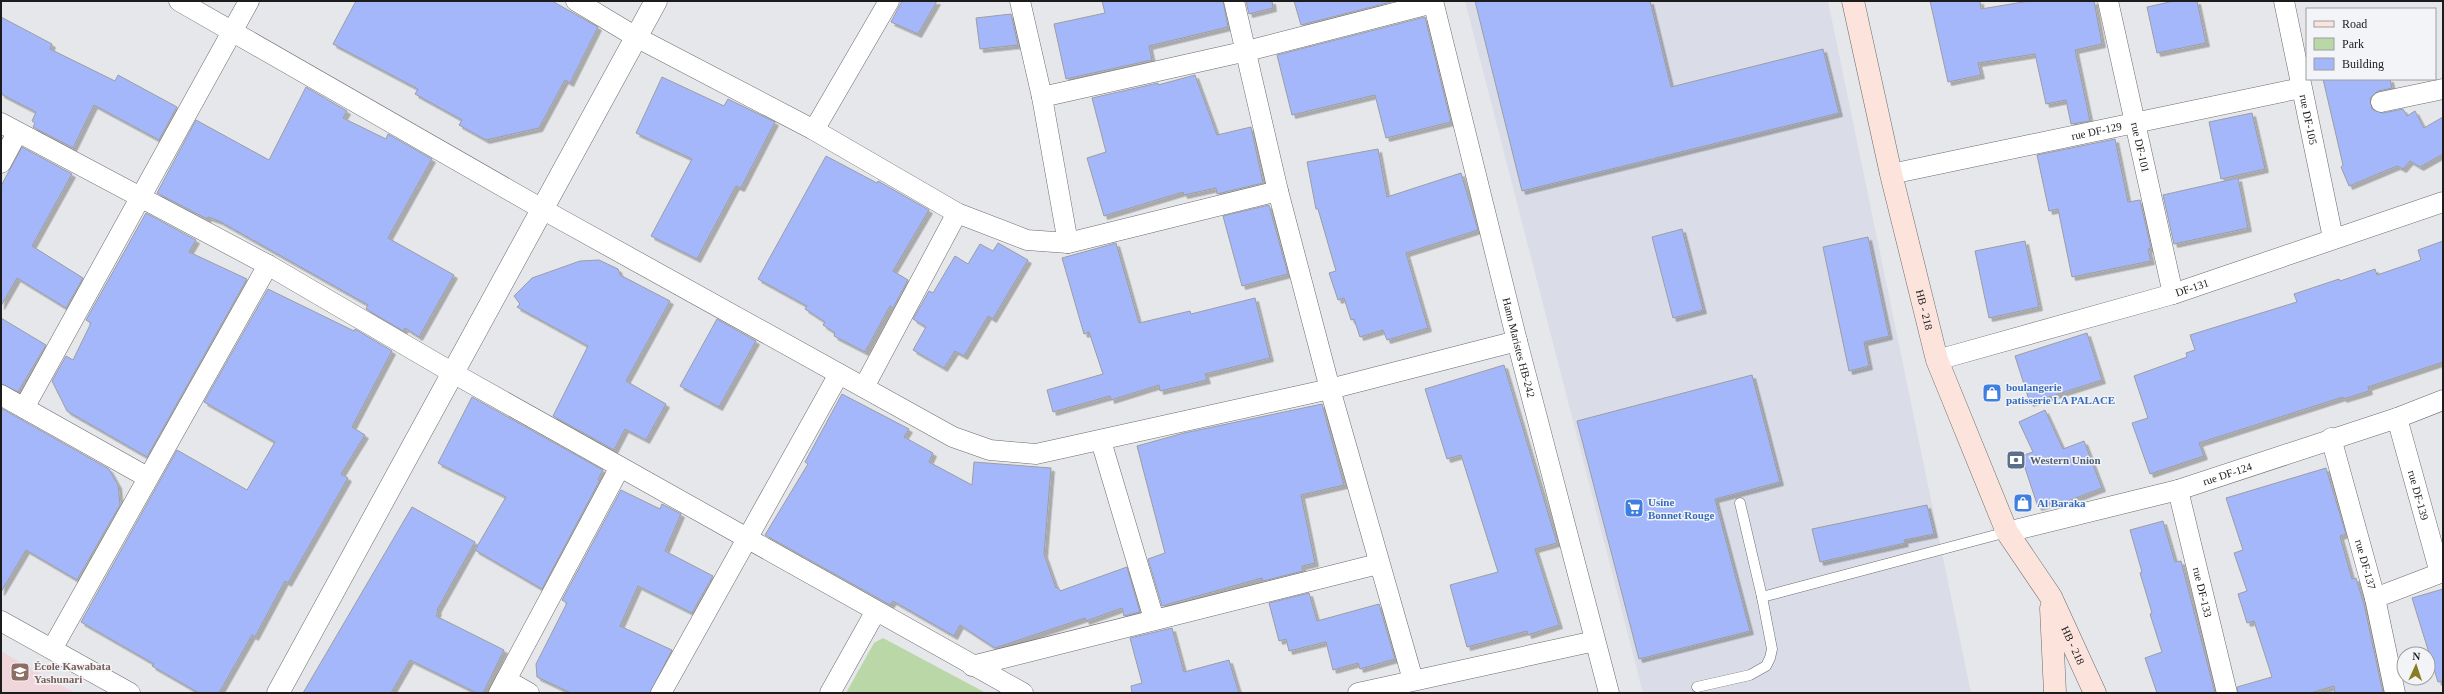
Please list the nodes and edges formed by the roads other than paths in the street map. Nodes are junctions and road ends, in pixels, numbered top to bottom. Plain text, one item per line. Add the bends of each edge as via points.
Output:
1 (179, 1) edge
2 (249, 1) edge
3 (576, 1) edge
4 (656, 1) edge
5 (889, 1) edge
6 (1020, 1) edge
7 (1234, 1) edge
8 (1853, 1) edge
9 (2108, 1) edge
10 (2284, 1) edge
11 (1433, 2) edge
12 (232, 31) junction
13 (636, 37) junction
14 (1247, 51) junction
15 (2301, 88) junction
16 (2443, 89) edge
17 (1042, 97) junction
18 (2381, 102) dead end
19 (2133, 123) junction
20 (9, 128) edge
21 (814, 130) junction
22 (1, 163) edge
23 (1891, 174) junction
24 (1278, 191) junction
25 (139, 199) junction
26 (2443, 202) edge
27 (542, 209) junction
28 (957, 213) junction
29 (2333, 238) junction
30 (1068, 243) junction
31 (268, 265) junction
32 (2173, 294) junction
33 (1516, 341) junction
34 (1937, 360) junction
35 (453, 373) junction
36 (839, 374) junction
37 (864, 388) junction
38 (1330, 389) junction
39 (1, 395) edge
40 (2443, 400) edge
41 (24, 408) junction
42 (2397, 418) junction
43 (2331, 438) junction
44 (1101, 441) junction
45 (620, 467) junction
46 (147, 477) junction
47 (2178, 490) junction
48 (1740, 503) dead end
49 (2007, 532) junction
50 (747, 538) junction
51 (1378, 564) junction
52 (2441, 572) edge
53 (1762, 597) junction
54 (2051, 597) junction
55 (2375, 598) junction
56 (876, 611) junction
57 (1154, 619) junction
58 (1, 621) edge
59 (1595, 641) junction
60 (52, 649) junction
61 (972, 666) junction
62 (1413, 680) junction
63 (502, 687) edge
64 (1697, 687) dead end
65 (130, 693) edge
66 (278, 693) edge
67 (529, 693) edge
68 (661, 693) edge
69 (830, 693) edge
70 (1023, 693) edge
71 (1358, 693) edge
72 (1608, 693) edge
73 (2055, 693) edge
74 (2095, 693) edge
75 (2226, 693) edge
76 (2395, 693) edge

1 - 12 street
2 - 12 street
3 - 13 street
4 - 13 street
5 - 21 street
6 - 17 street
7 - 14 street
8 - 23 main road, HB - 218
9 - 19 street, rue DF-101
10 - 15 street, rue DF-105
11 - 14 street
11 - 33 street, Hann Maristes HB-242
12 - 25 street
12 - 27 street
13 - 21 street
13 - 27 street
14 - 17 street
14 - 24 street
15 - 19 street, rue DF-129
15 - 29 street, rue DF-105
16 - 18 street
17 - 30 street
19 - 23 street, rue DF-129
19 - 32 street, rue DF-101
20 - 22 street
20 - 25 street
21 - 28 street
23 - 34 main road, HB - 218
24 - 30 street
24 - 38 street
25 - 31 street
25 - 41 street
26 - 29 street, DF-131
27 - 35 street
27 - 36 street
28 - 30 street via 1027,240
28 - 37 street
29 - 32 street, DF-131
31 - 35 street
31 - 46 street
32 - 34 street, DF-131
33 - 38 street
33 - 59 street, Hann Maristes HB-242
34 - 49 main road, HB - 218
35 - 45 street
35 - 66 street
36 - 37 street
36 - 50 street
37 - 44 street via 953,437 990,450 1036,454
38 - 44 street
38 - 51 street
39 - 41 street
40 - 42 street, rue DF-124
41 - 46 street
42 - 43 street, rue DF-124
42 - 52 street, rue DF-139
43 - 47 street, rue DF-124
43 - 55 street, rue DF-137
44 - 57 street
45 - 50 street
45 - 63 street
46 - 60 street
47 - 49 street, rue DF-124
47 - 75 street, rue DF-133
48 - 53 lane
49 - 53 lane
49 - 54 main road, HB - 218
50 - 56 street
50 - 68 street
51 - 57 street
51 - 62 street
52 - 55 street
53 - 64 lane via 1772,649 1766,666 1750,675
54 - 73 main road, HB - 218
54 - 74 main road, HB - 218
55 - 76 street, rue DF-137
56 - 61 street
56 - 69 street
57 - 61 street
58 - 60 street
59 - 62 street
59 - 72 street, Hann Maristes HB-242
60 - 65 street
61 - 70 street
62 - 71 street
63 - 67 street

